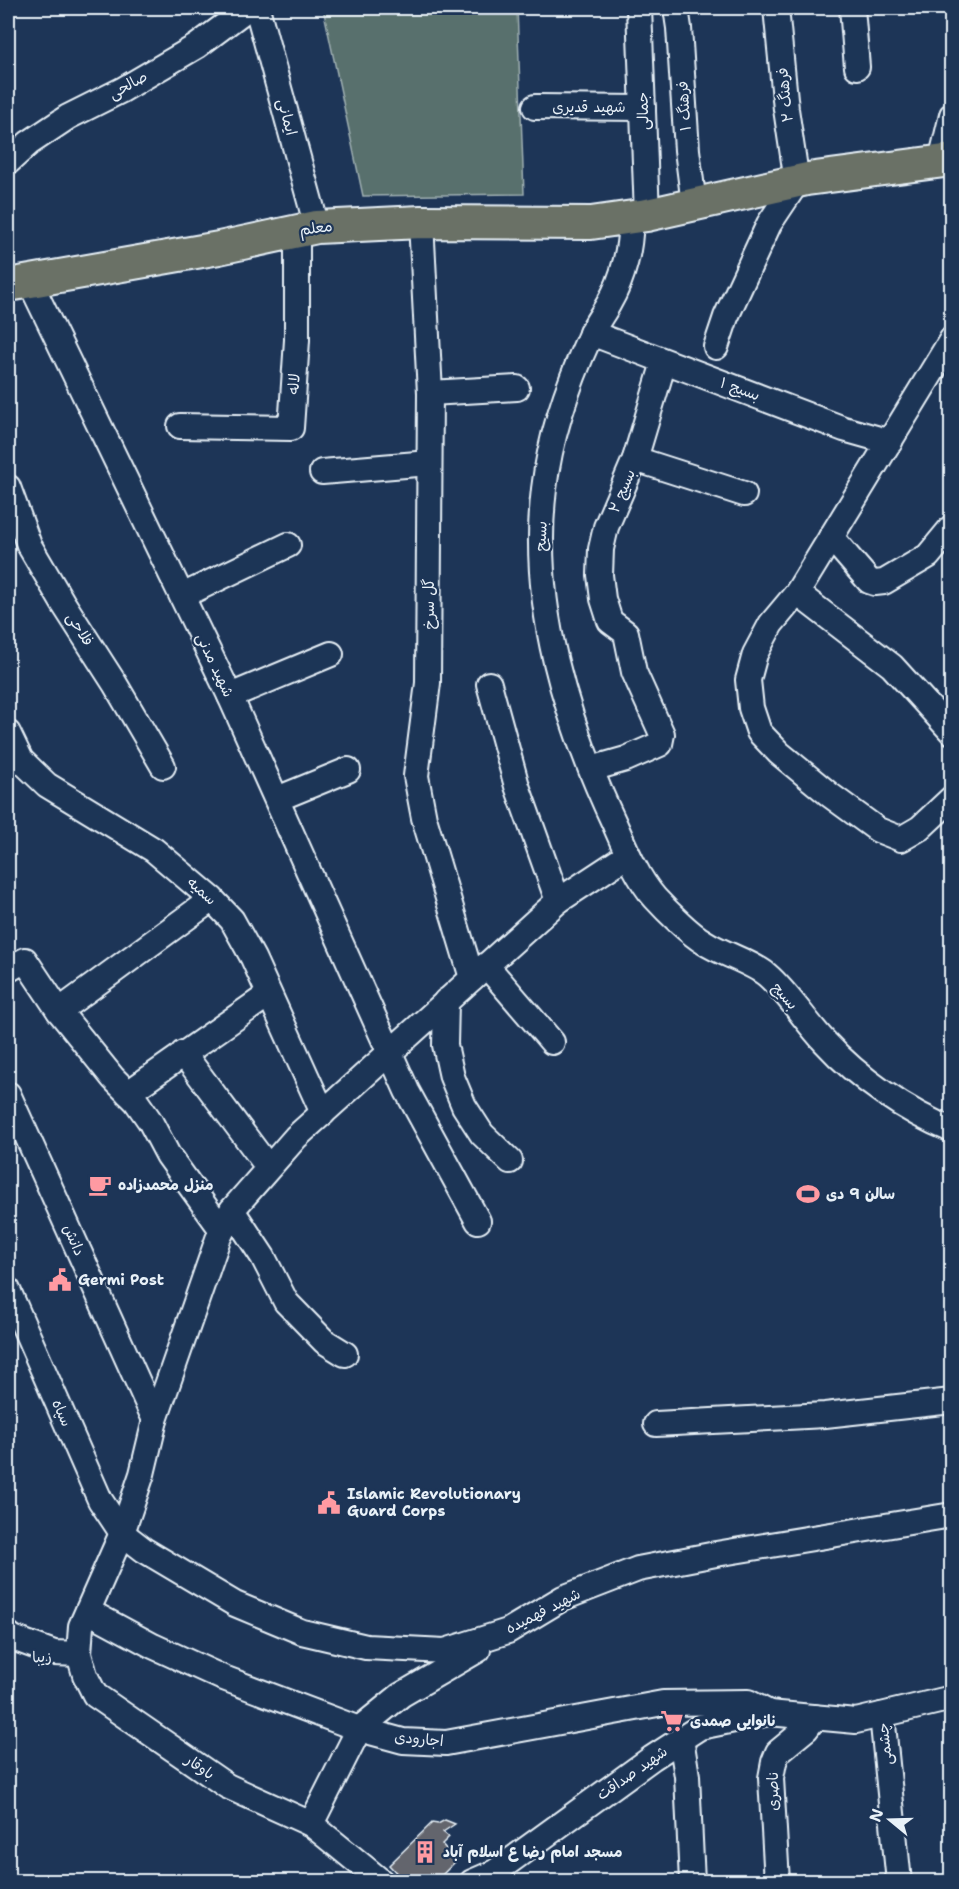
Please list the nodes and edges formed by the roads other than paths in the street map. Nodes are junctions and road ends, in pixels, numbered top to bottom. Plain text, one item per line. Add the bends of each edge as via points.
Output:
1 (248, 8) edge
2 (257, 8) edge
3 (639, 8) edge
4 (676, 8) edge
5 (776, 8) edge
6 (852, 8) edge
7 (857, 67) dead end
8 (535, 107) dead end
9 (643, 108) junction
10 (951, 115) edge
11 (946, 161) edge
12 (8, 162) edge
13 (797, 182) junction
14 (694, 204) junction
15 (638, 216) junction
16 (421, 222) junction
17 (307, 228) junction
18 (19, 284) edge
19 (591, 333) junction
20 (951, 339) edge
21 (716, 347) dead end
22 (664, 362) junction
23 (517, 388) dead end
24 (430, 393) junction
25 (180, 426) dead end
26 (890, 442) junction
27 (635, 459) junction
28 (429, 463) junction
29 (322, 472) dead end
30 (8, 488) edge
31 (744, 494) dead end
32 (951, 527) edge
33 (831, 537) junction
34 (288, 545) dead end
35 (797, 593) junction
36 (182, 596) junction
37 (331, 654) dead end
38 (489, 684) dead end
39 (230, 696) junction
40 (951, 732) edge
41 (8, 733) edge
42 (163, 766) dead end
43 (591, 769) junction
44 (348, 770) dead end
45 (951, 798) edge
46 (277, 799) junction
47 (628, 855) junction
48 (212, 899) junction
49 (558, 901) junction
50 (8, 970) edge
51 (479, 971) junction
52 (268, 995) junction
53 (446, 1001) junction
54 (59, 1011) junction
55 (552, 1042) dead end
56 (183, 1053) junction
57 (390, 1053) junction
58 (128, 1093) junction
59 (8, 1094) edge
60 (323, 1113) junction
61 (951, 1130) edge
62 (510, 1161) dead end
63 (268, 1167) junction
64 (227, 1220) junction
65 (478, 1221) dead end
66 (8, 1290) edge
67 (345, 1354) dead end
68 (951, 1401) edge
69 (155, 1420) junction
70 (656, 1424) dead end
71 (951, 1515) edge
72 (122, 1533) junction
73 (88, 1611) junction
74 (508, 1631) junction
75 (8, 1634) edge
76 (8, 1651) edge
77 (79, 1654) junction
78 (951, 1698) edge
79 (770, 1713) junction
80 (882, 1715) junction
81 (815, 1717) junction
82 (359, 1729) junction
83 (681, 1739) junction
84 (311, 1824) junction
85 (382, 1881) edge
86 (472, 1881) edge
87 (692, 1881) edge
88 (777, 1881) edge
89 (899, 1881) edge

1 - 12 street, صالحی via 197,46 68,117
2 - 17 street, ایمانی
3 - 9 street, جمالی
4 - 14 street, فرهنگ ۱
5 - 13 street, فرهنگ ۲
6 - 7 street
8 - 9 street, شهید قدیری
9 - 15 street, جمالی
10 - 11 street
11 - 13 main road, معلم
13 - 14 main road, معلم
13 - 21 street via 769,224 726,316
14 - 15 main road, معلم
15 - 16 main road, معلم via 591,223
15 - 19 street, بسیح via 618,284
16 - 17 main road, معلم
16 - 24 street, گل سرخ
17 - 18 main road, معلم
17 - 25 street, لاله via 291,428
18 - 36 street, شهید مدنی
19 - 22 street, بسیج ۱
19 - 43 street, بسیح via 557,427 544,488 540,554 549,635
20 - 26 street
22 - 26 street, بسیج ۱ via 844,429
22 - 27 street, بسیج ۲
23 - 24 street
24 - 28 street, گل سرخ
26 - 33 street
27 - 31 street
27 - 43 street, بسیج ۲ via 606,527 600,549 600,575 610,621 626,633 634,672 662,734 660,744
28 - 29 street
28 - 51 street, گل سرخ via 428,683 417,776 427,829
30 - 42 street, فلاحی via 29,545
32 - 33 street via 927,556 884,582 875,583
33 - 35 street
34 - 36 street
35 - 40 street via 892,666
35 - 45 street via 771,624 755,654 748,680 759,732 830,795 878,830 901,839 920,828
36 - 39 street, شهید مدنی
37 - 39 street
38 - 49 street via 517,786
39 - 46 street, شهید مدنی
41 - 48 street, سمیه via 21,760 47,785 154,850
43 - 47 street, بسیح
44 - 46 street
46 - 57 street, شهید مدنی
47 - 49 street
47 - 61 street, بسیج via 653,896 702,941 766,974 827,1044 866,1079 928,1121
48 - 52 street, سمیه via 232,920
48 - 54 street
49 - 51 street
50 - 54 street via 25,960
51 - 53 street
51 - 55 street
52 - 56 street
52 - 60 street, سمیه
53 - 57 street
53 - 62 street via 445,1045 452,1077 482,1134
54 - 58 street
56 - 58 street
56 - 63 street
57 - 60 street
57 - 65 street, شهید مدنی
58 - 64 street via 150,1121 168,1155
59 - 69 street, دانش
60 - 63 street
63 - 64 street
64 - 67 street via 263,1257 286,1302 324,1341
64 - 69 street, باوقار
66 - 72 street, سپاه via 100,1500
68 - 70 street via 825,1415
69 - 72 street, باوقار
71 - 74 street, شهید فهمیده via 638,1569 563,1598
72 - 73 street, باوقار
72 - 74 street, شهید فهمیده via 235,1604 302,1632 366,1647 446,1651
73 - 77 street, باوقار via 81,1626
73 - 82 street, اجارودی via 221,1677
74 - 82 street via 401,1695
75 - 77 street via 54,1653
76 - 77 street, زیبا via 28,1659
77 - 84 street, باوقار via 95,1695 226,1786
78 - 80 street, شهید صداقت
79 - 81 street, شهید صداقت
79 - 82 street, اجارودی via 748,1702 663,1703 446,1743 403,1741
79 - 83 street, شهید صداقت via 700,1726
80 - 81 street, شهید صداقت via 856,1721
80 - 89 street, چشمی
81 - 88 street, ناصری via 778,1752 774,1762 771,1778
82 - 84 street
83 - 86 street, شهید صداقت via 495,1872
83 - 87 street via 687,1776
84 - 85 street, باوقار

